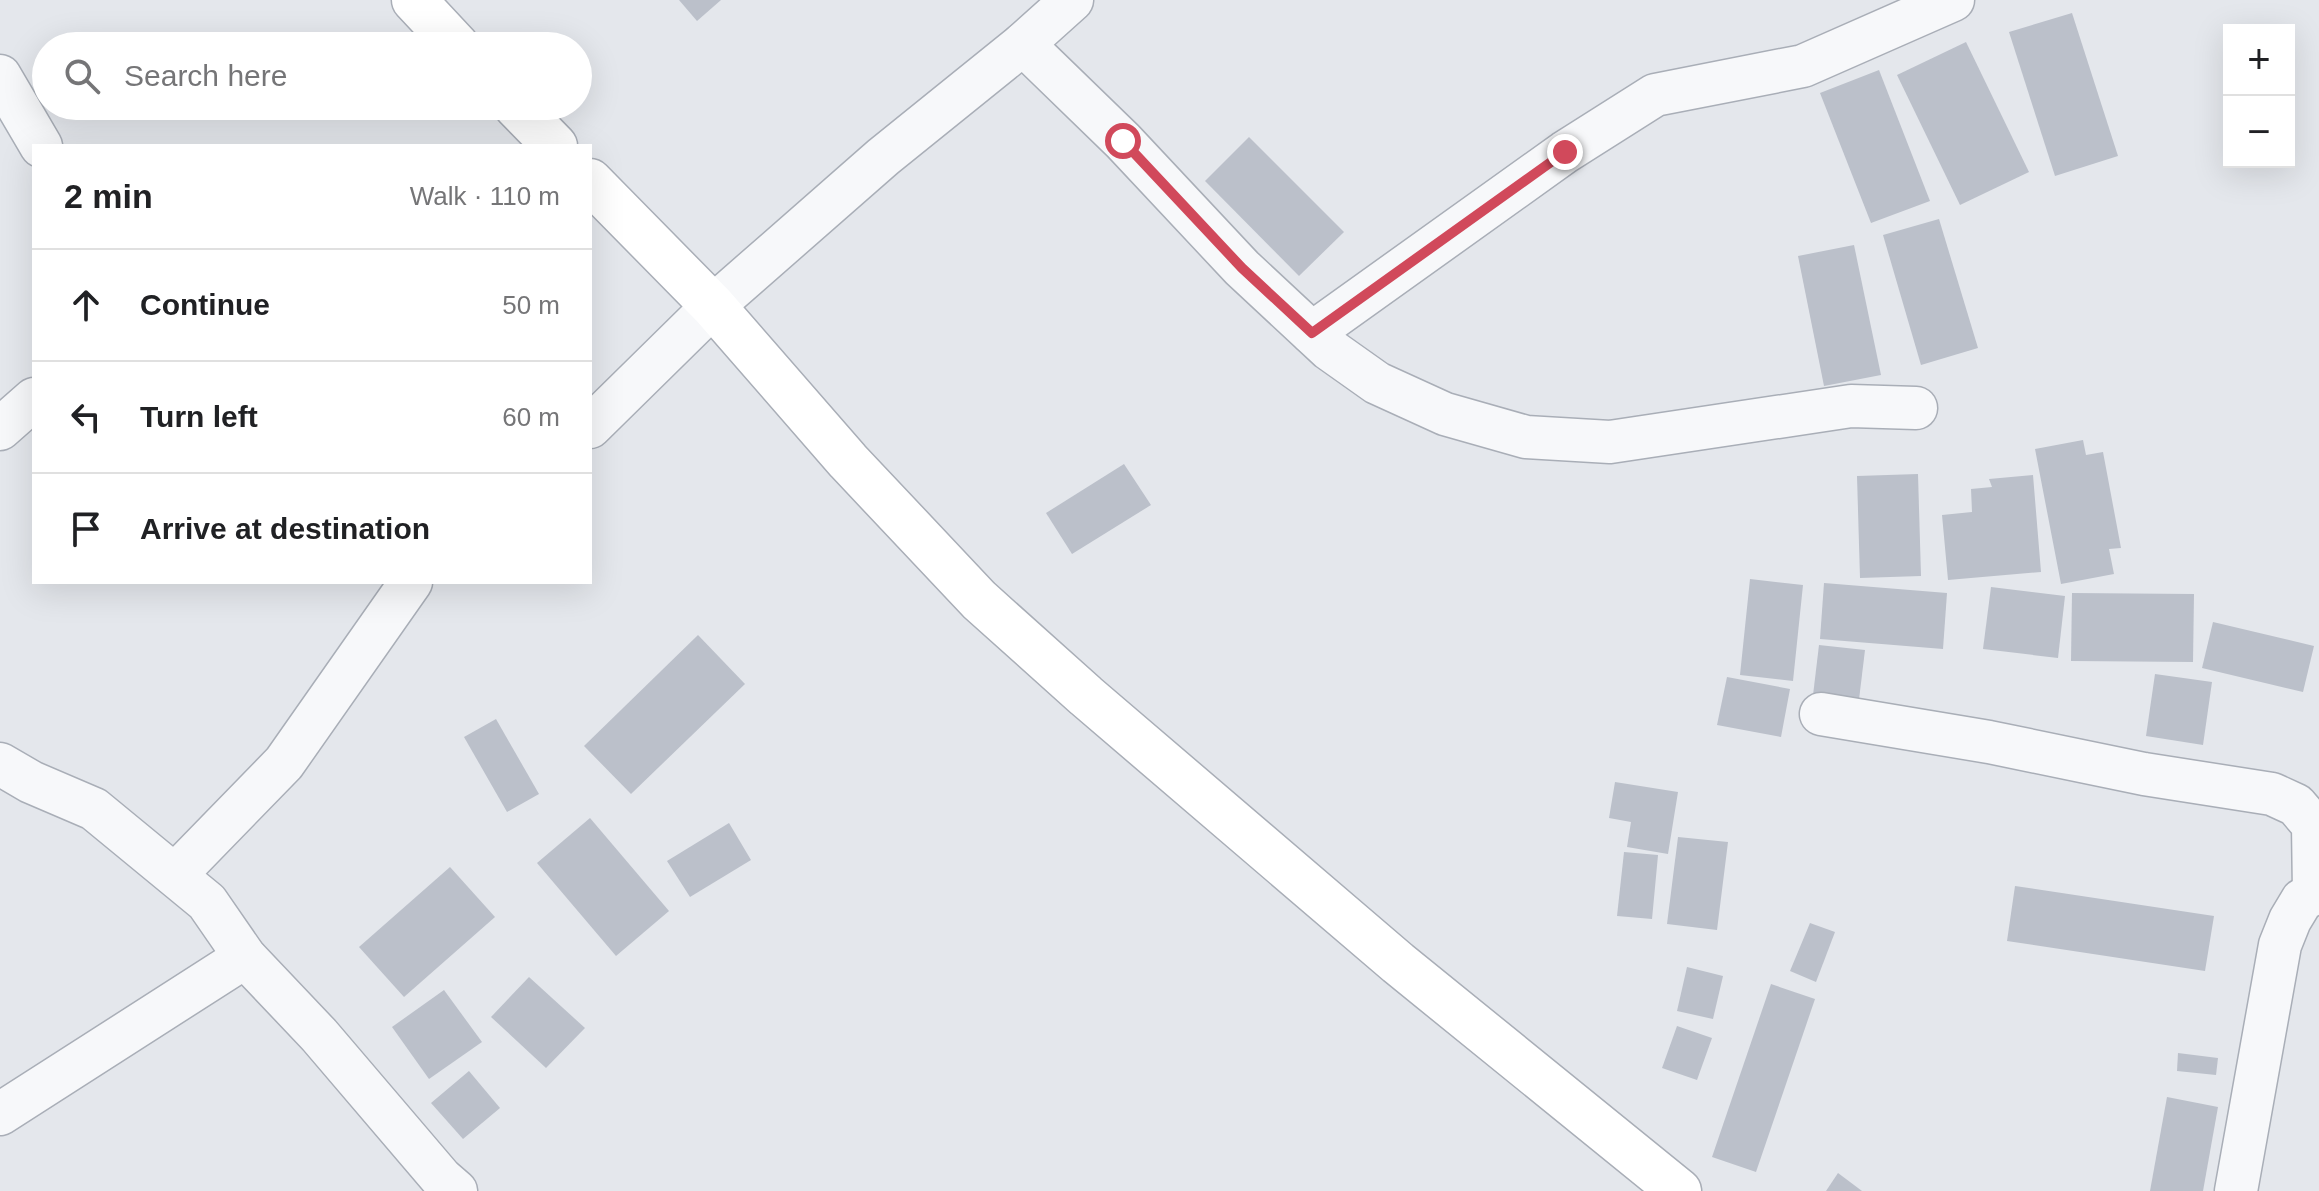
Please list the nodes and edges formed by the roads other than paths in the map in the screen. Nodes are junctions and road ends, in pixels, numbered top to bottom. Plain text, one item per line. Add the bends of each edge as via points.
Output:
1 (414, 0) edge
2 (1072, 0) edge
3 (1953, 0) edge
4 (444, 32) edge
5 (1023, 44) junction
6 (0, 76) edge
7 (530, 120) edge
8 (40, 144) edge
9 (553, 144) edge
10 (592, 183) edge
11 (713, 306) junction
12 (1312, 333) junction
13 (32, 401) edge
14 (1916, 408) dead end
15 (592, 425) edge
16 (0, 429) edge
17 (410, 584) edge
18 (1821, 714) dead end
19 (0, 764) edge
20 (175, 875) junction
21 (2317, 892) edge
22 (245, 957) junction
23 (0, 1114) edge
24 (456, 1191) edge
25 (1679, 1191) edge
26 (2236, 1191) edge

1 - 4 main road
2 - 5 street
3 - 12 street via 1803,66 1655,95 1565,152
5 - 11 street via 883,157
5 - 12 street
6 - 8 street
7 - 9 main road
10 - 11 main road
11 - 15 street
11 - 25 main road via 979,600 1398,963
12 - 14 street via 1377,383 1445,414 1526,437 1610,442 1851,406
13 - 16 street
17 - 20 street via 284,763
18 - 21 street via 2272,794 2296,805 2313,825
19 - 20 street via 94,809
20 - 22 street via 207,902
21 - 26 street via 2302,900 2280,945
22 - 23 street
22 - 24 street

